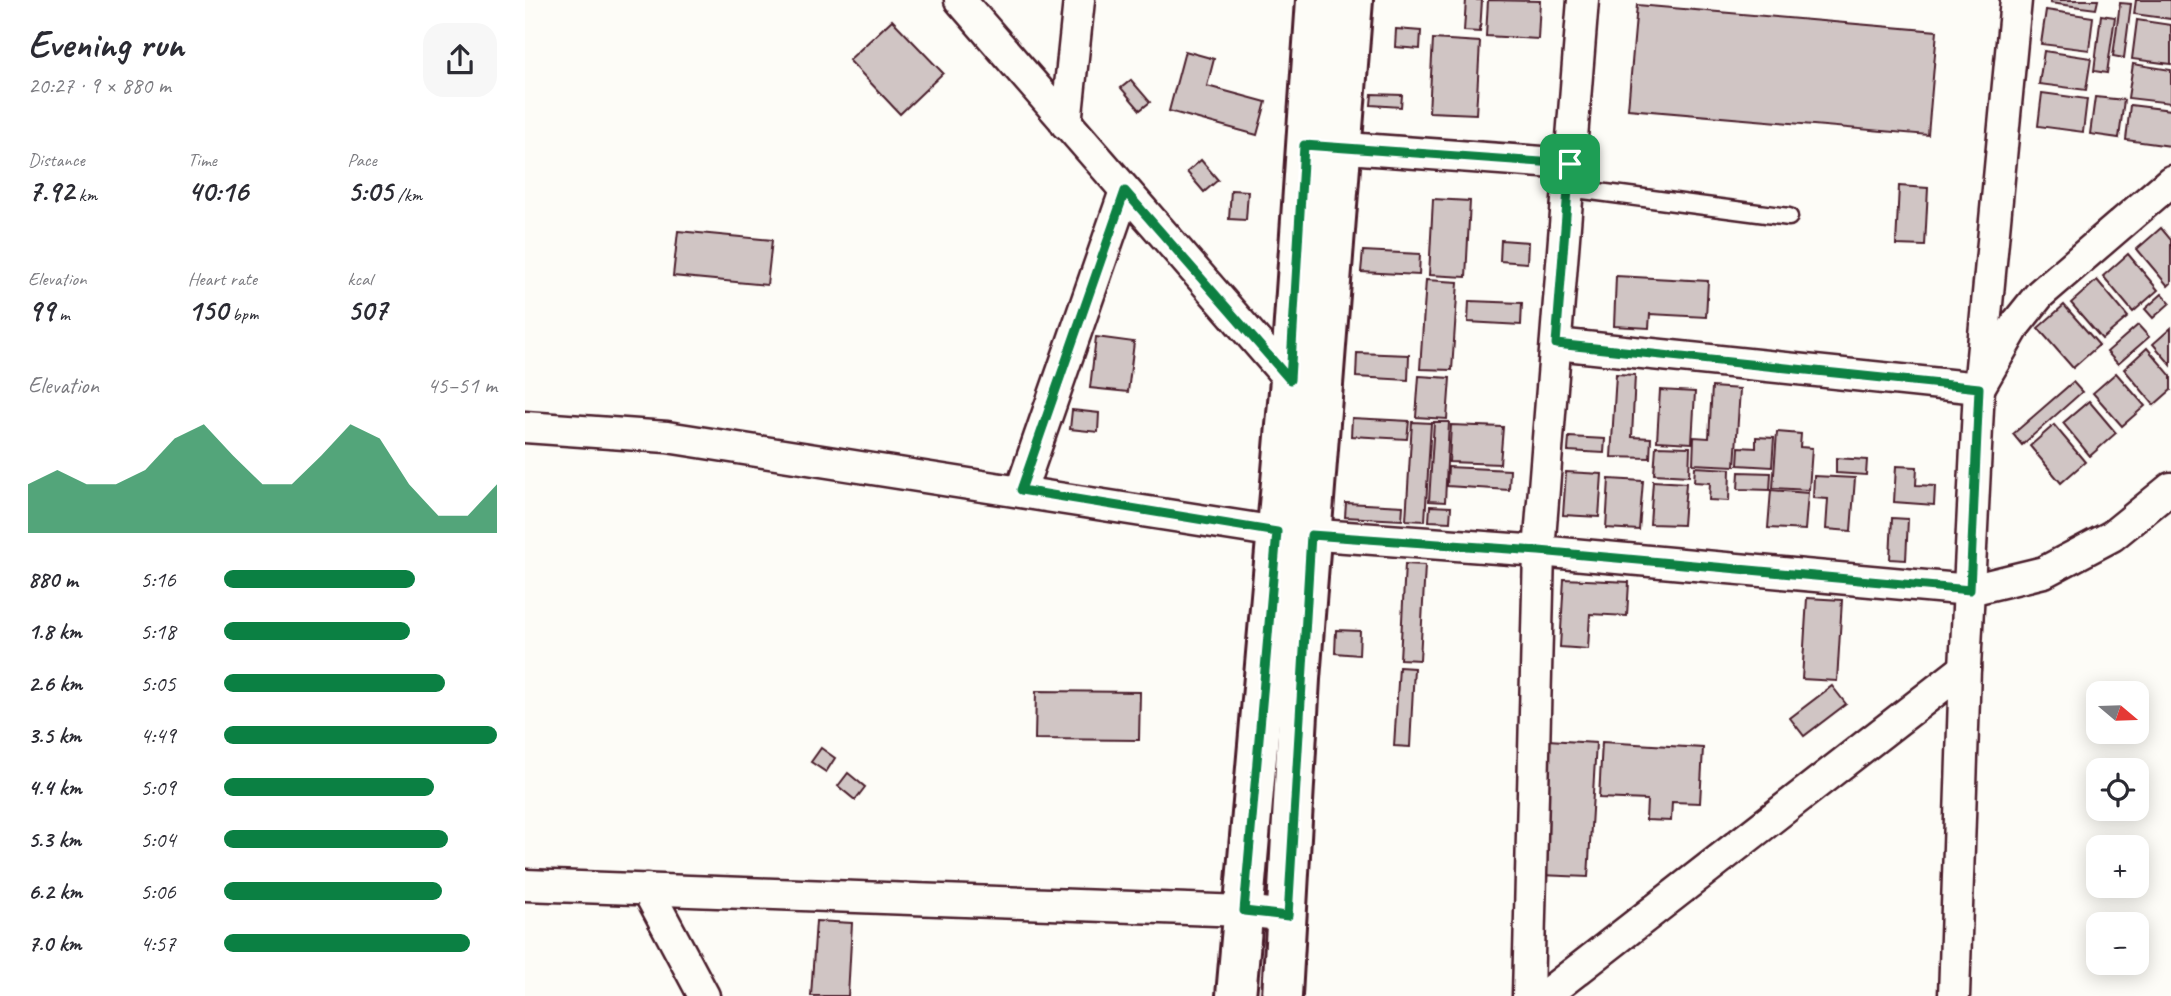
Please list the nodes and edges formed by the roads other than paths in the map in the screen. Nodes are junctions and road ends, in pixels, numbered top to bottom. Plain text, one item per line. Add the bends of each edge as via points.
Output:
1 (960, 0) edge
2 (1079, 0) edge
3 (1316, 0) edge
4 (1353, 0) edge
5 (1583, 0) edge
6 (2016, 0) edge
7 (1066, 124) junction
8 (1322, 146) junction
9 (1569, 176) junction
10 (2171, 181) edge
11 (1125, 191) junction
12 (1789, 218) dead end
13 (1556, 344) junction
14 (1290, 380) junction
15 (1979, 388) junction
16 (525, 427) edge
17 (2171, 488) edge
18 (1021, 490) junction
19 (1294, 534) junction
20 (1539, 551) junction
21 (1970, 590) junction
22 (1965, 668) junction
23 (525, 885) edge
24 (647, 889) junction
25 (1244, 911) junction
26 (1288, 916) junction
27 (704, 996) edge
28 (1236, 996) edge
29 (1282, 996) edge
30 (1528, 996) edge
31 (1544, 996) edge
32 (1954, 996) edge

1 - 7 street
2 - 7 street
3 - 8 main road
4 - 8 main road
5 - 9 street
6 - 15 street
7 - 11 street
8 - 9 street
8 - 14 main road
8 - 19 main road
9 - 12 lane
9 - 13 street
10 - 15 street via 2040,294 2016,324
11 - 14 street
11 - 18 street
13 - 15 street
13 - 20 street
14 - 19 main road
15 - 21 street
16 - 18 street via 667,437
17 - 21 street via 2112,536 2043,572
18 - 19 street
19 - 20 street
19 - 25 main road
19 - 26 main road
20 - 21 street
20 - 30 street
21 - 22 street
22 - 31 street
22 - 32 street
23 - 24 street
24 - 25 street
24 - 27 street
25 - 26 street
25 - 28 main road
26 - 29 main road

